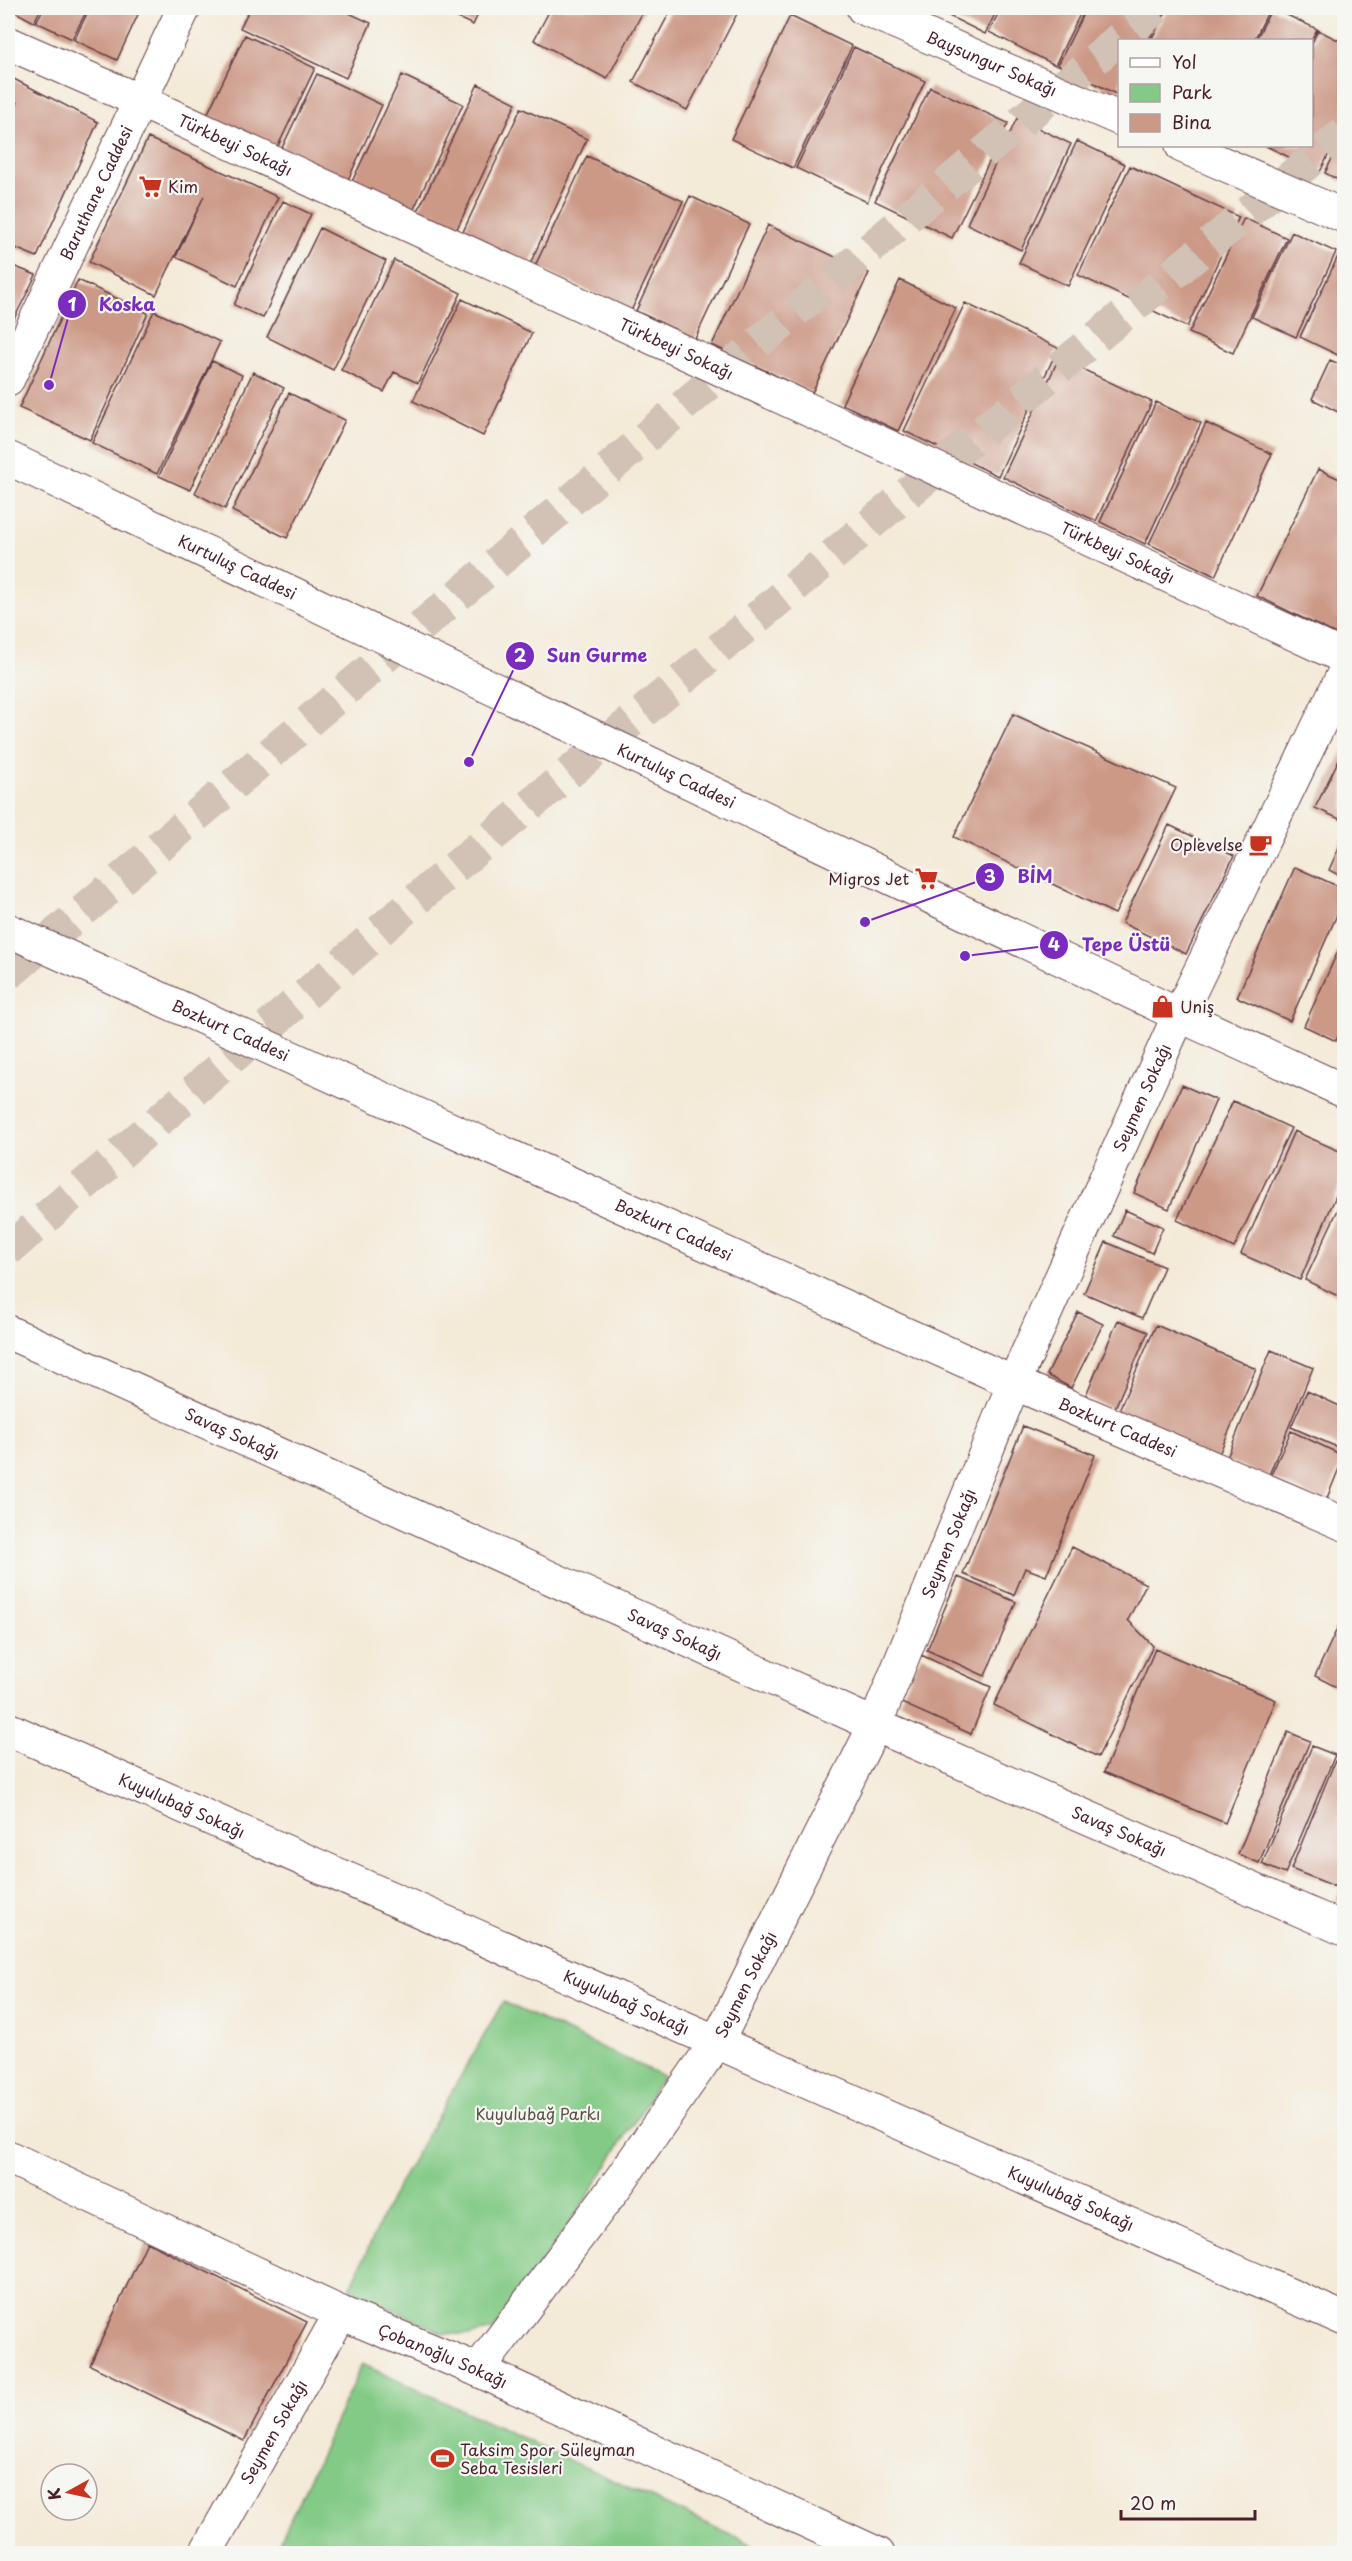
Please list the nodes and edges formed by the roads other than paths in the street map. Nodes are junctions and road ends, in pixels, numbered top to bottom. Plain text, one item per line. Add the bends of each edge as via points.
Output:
1 (184, 8) edge
2 (863, 8) edge
3 (8, 44) edge
4 (140, 101) junction
5 (1118, 118) edge
6 (1184, 147) edge
7 (1344, 216) edge
8 (8, 379) edge
9 (8, 458) edge
10 (1344, 657) edge
11 (1344, 673) edge
12 (8, 930) edge
13 (1179, 1015) junction
14 (1344, 1091) edge
15 (8, 1332) edge
16 (1014, 1383) junction
17 (1344, 1524) edge
18 (875, 1725) junction
19 (8, 1729) edge
20 (1344, 1929) edge
21 (718, 2040) junction
22 (8, 2157) edge
23 (341, 2313) junction
24 (1344, 2319) edge
25 (478, 2370) junction
26 (206, 2553) edge
27 (878, 2553) edge

1 - 4 street, Baruthane Caddesi
2 - 5 street, Baysungur Sokağı
3 - 4 street, Türkbeyi Sokağı
4 - 8 street, Baruthane Caddesi
4 - 10 street, Türkbeyi Sokağı
6 - 7 street
9 - 13 street, Kurtuluş Caddesi
11 - 13 street, Seymen Sokağı
12 - 16 street, Bozkurt Caddesi
13 - 14 street, Kurtuluş Caddesi
13 - 16 street, Seymen Sokağı
15 - 18 street, Savaş Sokağı
16 - 17 street, Bozkurt Caddesi
16 - 18 street, Seymen Sokağı
18 - 20 street, Savaş Sokağı
18 - 21 street, Seymen Sokağı
19 - 21 street, Kuyulubağ Sokağı
21 - 24 street, Kuyulubağ Sokağı
21 - 25 street, Seymen Sokağı via 621,2180
22 - 23 street, Çobanoğlu Sokağı
23 - 25 street, Çobanoğlu Sokağı
23 - 26 street, Seymen Sokağı
25 - 27 street, Çobanoğlu Sokağı

